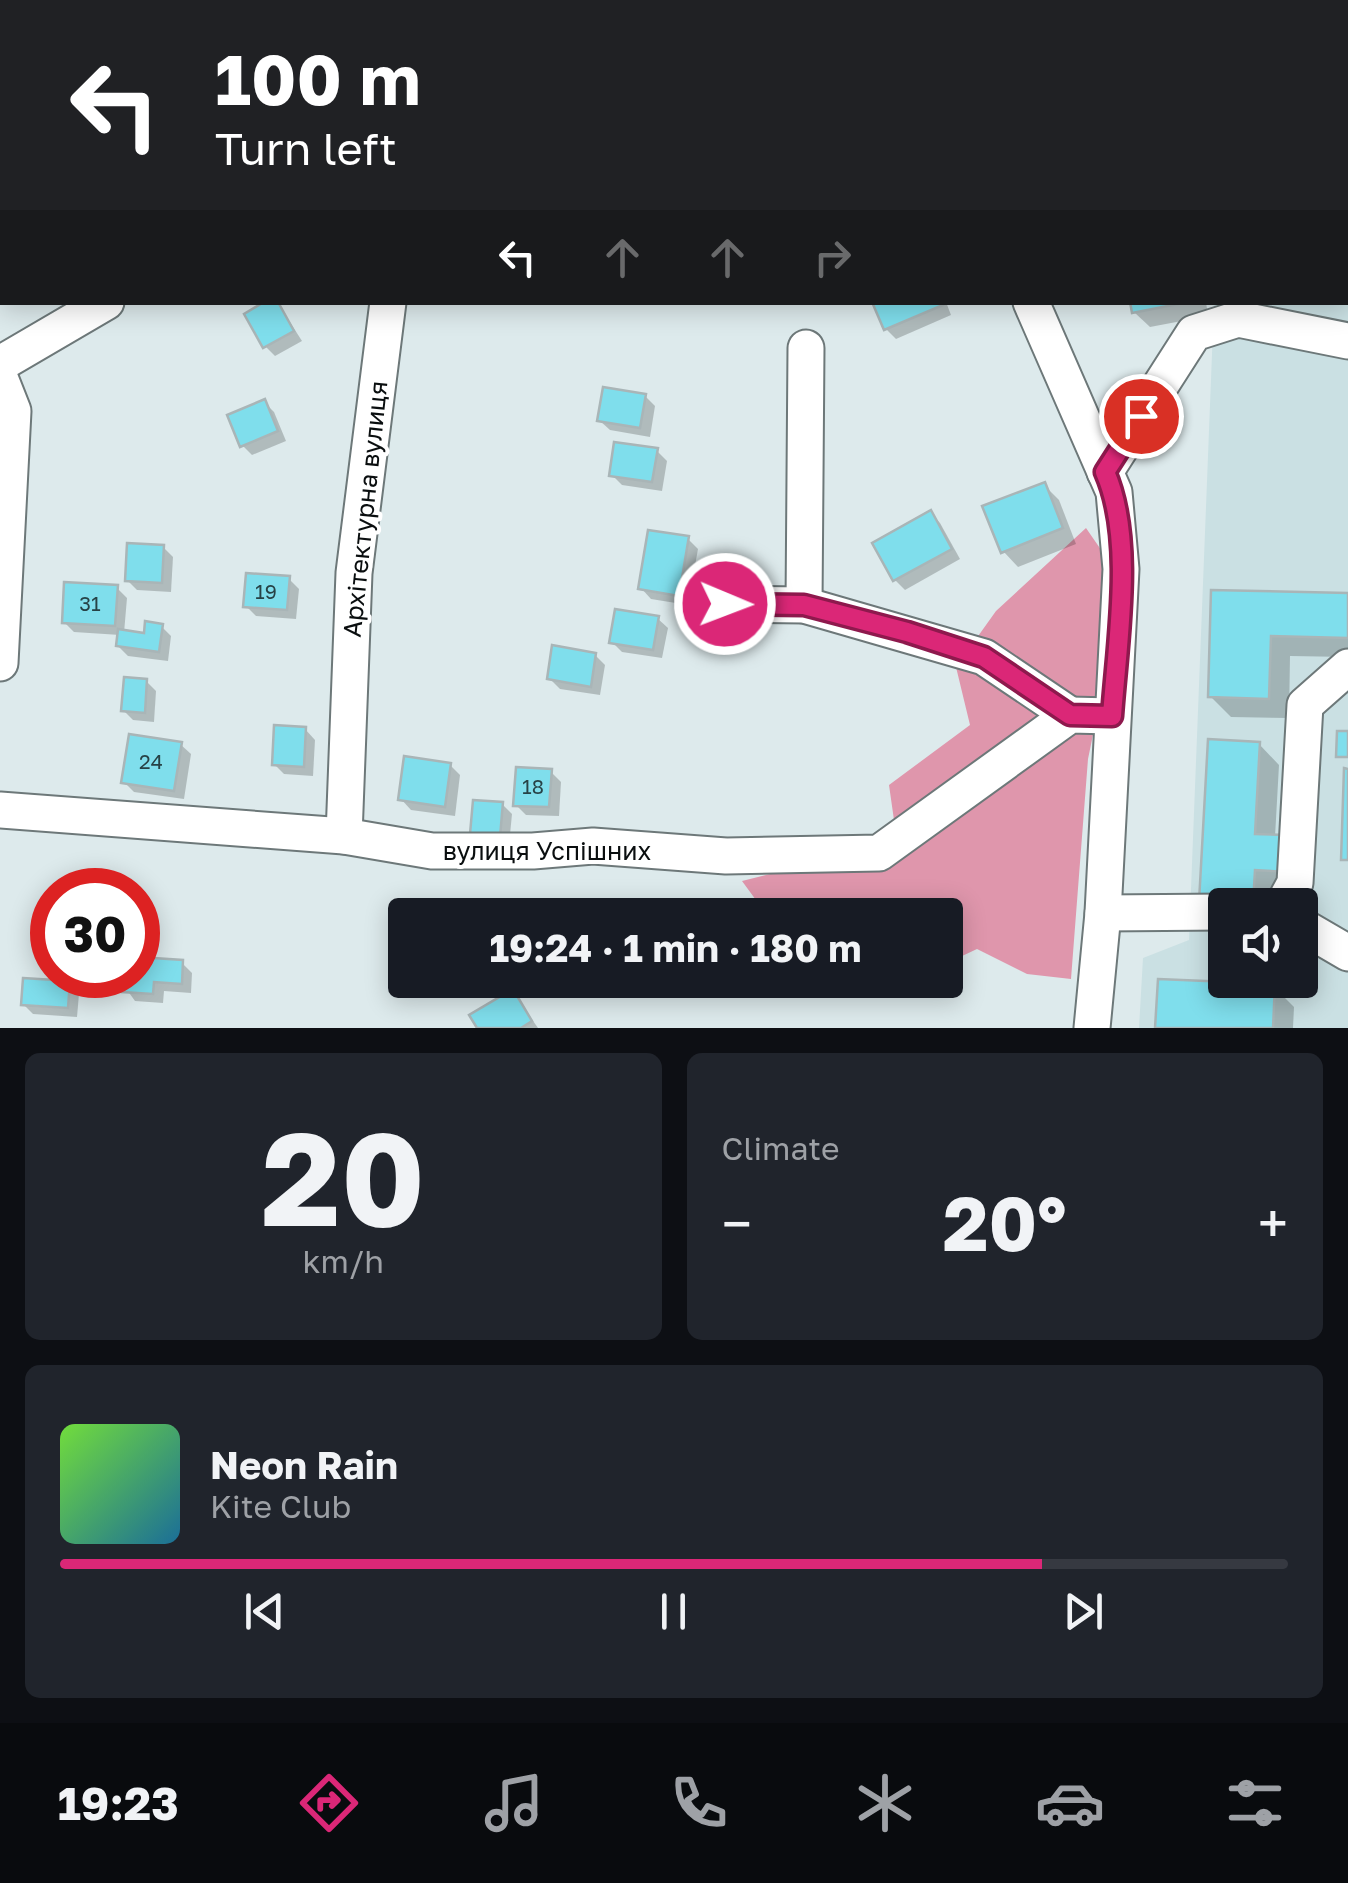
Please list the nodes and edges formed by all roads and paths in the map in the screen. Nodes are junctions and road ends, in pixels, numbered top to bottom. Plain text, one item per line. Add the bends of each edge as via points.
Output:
1 (101, 305) edge
2 (388, 305) edge
3 (1031, 305) edge
4 (1348, 341) edge
5 (806, 348) dead end
6 (0, 364) edge
7 (0, 378) edge
8 (1105, 472) junction
9 (725, 604) dead end
10 (804, 605) junction
11 (0, 663) edge
12 (1348, 667) edge
13 (1070, 715) junction
14 (1112, 716) junction
15 (0, 810) edge
16 (344, 836) junction
17 (1292, 888) edge
18 (1208, 912) edge
19 (1103, 913) junction
20 (1318, 936) edge
21 (1348, 953) edge
22 (1092, 1028) edge

1 - 6 street
2 - 16 street, Архітектурна вулиця via 354,573
3 - 8 street
4 - 8 street via 1238,319 1194,334
5 - 10 street
7 - 11 street via 14,411
8 - 14 street via 1114,492 1121,569
9 - 10 street
10 - 13 street via 984,657
12 - 17 street via 1305,705
13 - 14 street
13 - 16 street, вулиця Успішних via 879,853 726,856 592,846 432,851
14 - 19 street
15 - 16 street, вулиця Успішних
18 - 19 street
19 - 22 street
20 - 21 street

